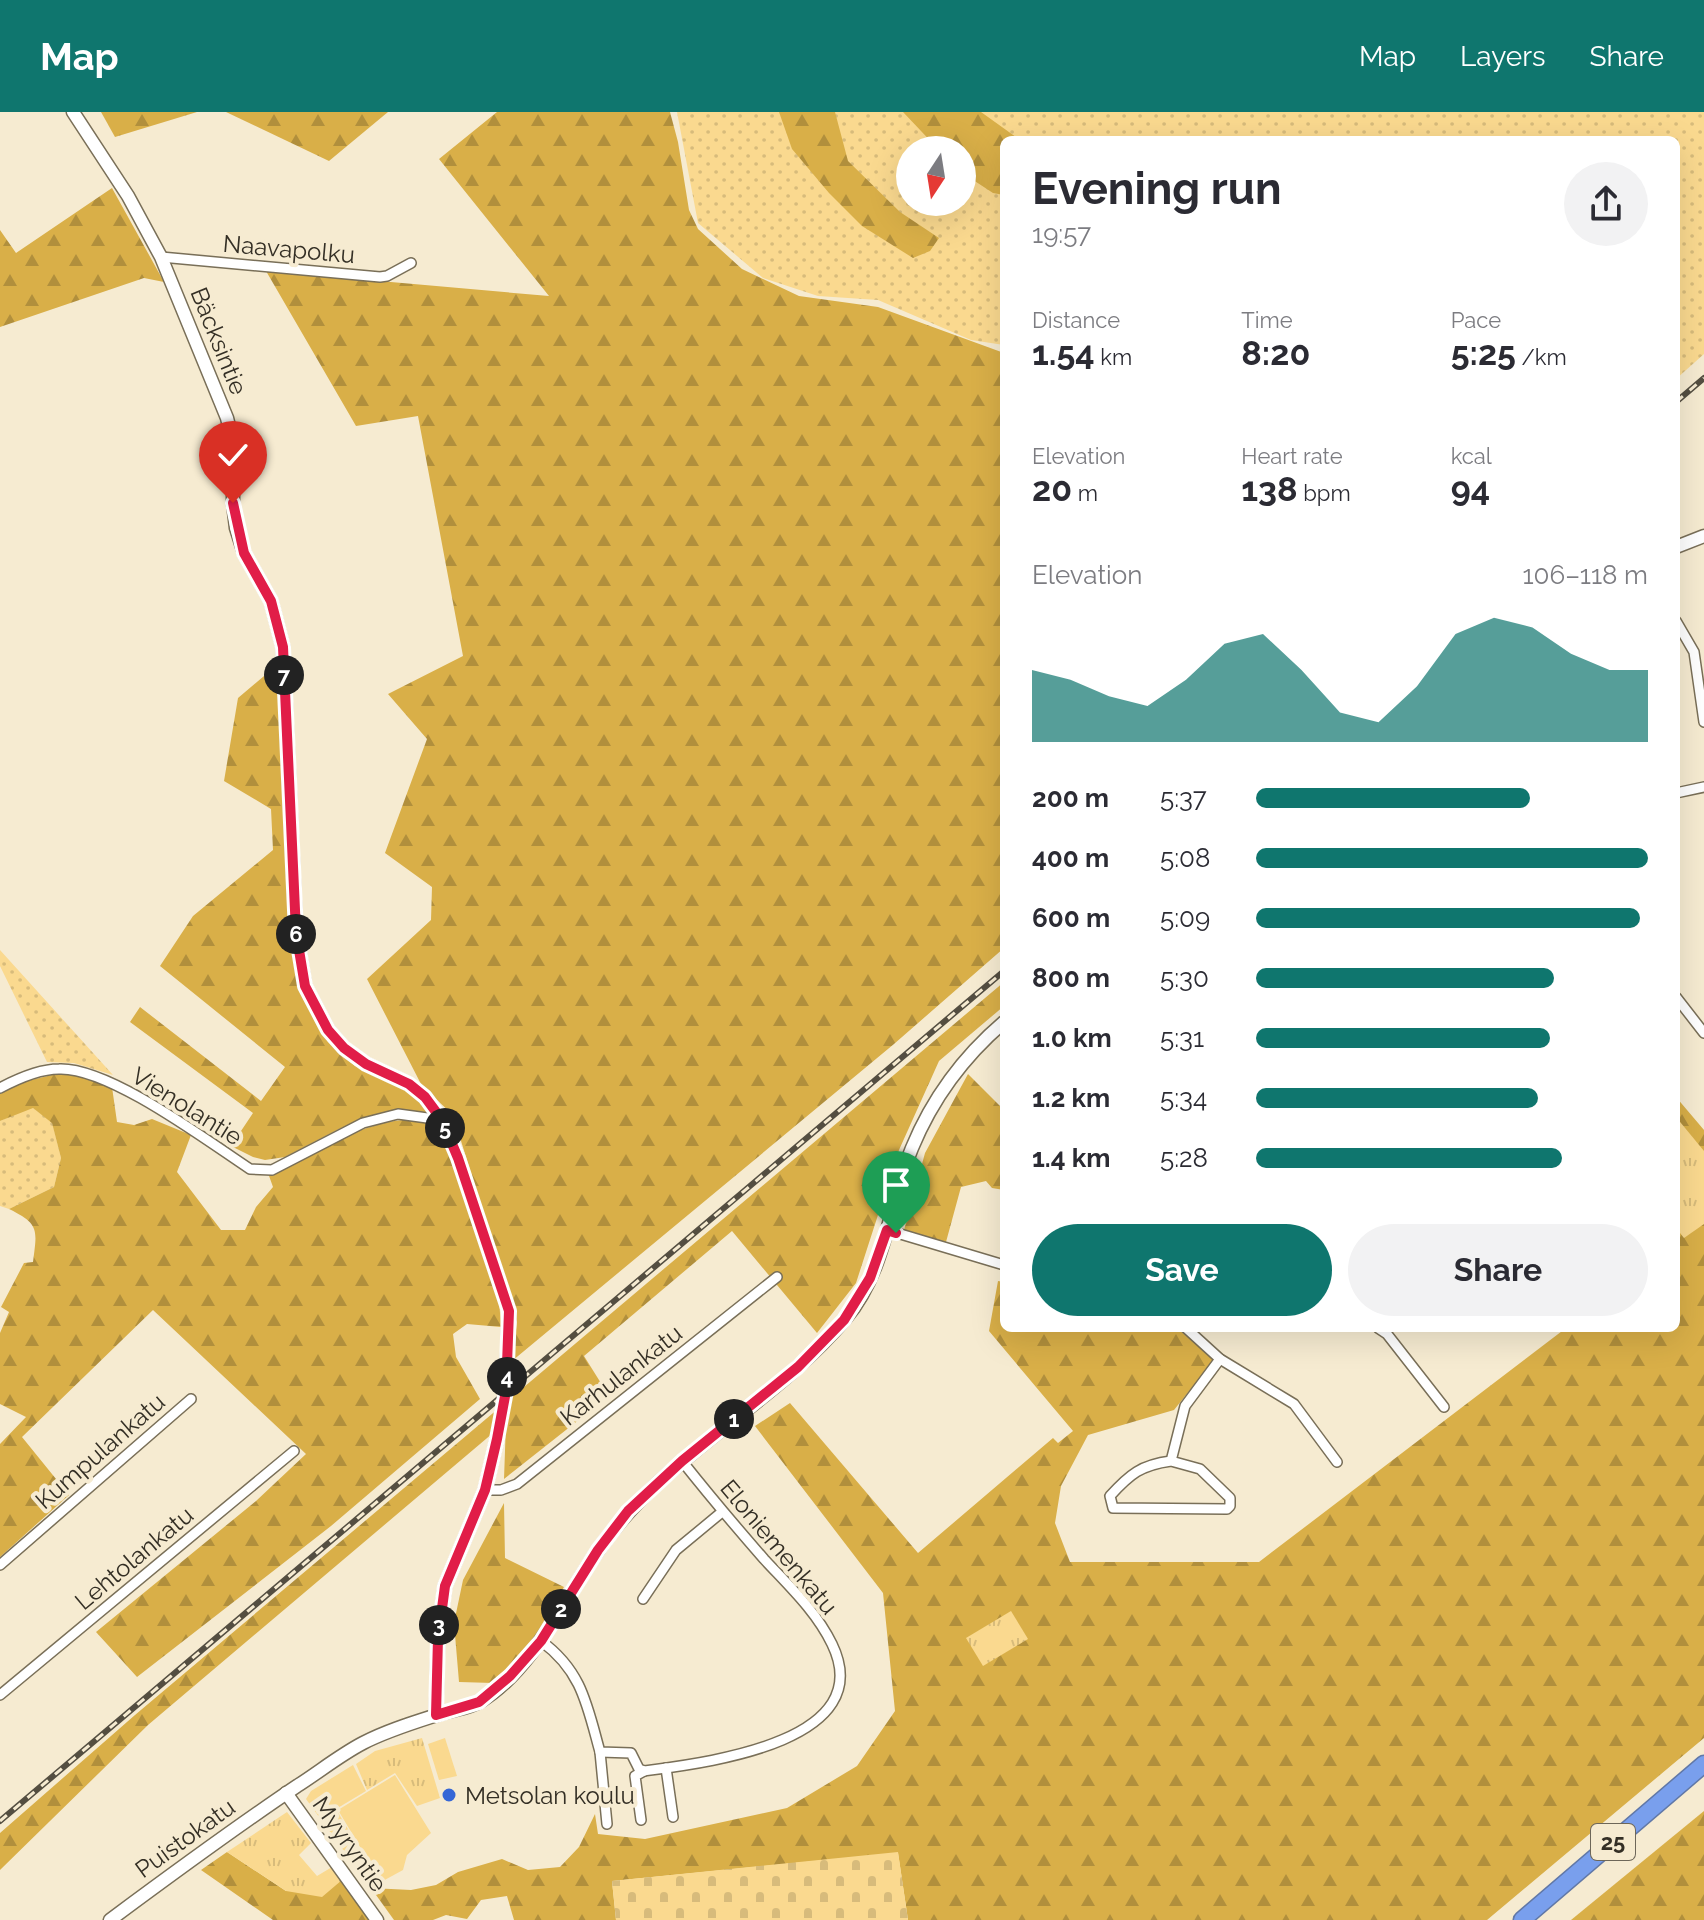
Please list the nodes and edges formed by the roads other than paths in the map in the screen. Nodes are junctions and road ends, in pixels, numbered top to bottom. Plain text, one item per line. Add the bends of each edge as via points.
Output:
1 (73, 112) edge
2 (161, 257) junction
3 (411, 263) dead end
4 (1704, 536) edge
5 (1680, 545) edge
6 (1680, 628) edge
7 (1704, 722) edge
8 (1704, 787) edge
9 (1680, 792) edge
10 (1680, 1002) edge
11 (1000, 1026) edge
12 (1704, 1033) edge
13 (0, 1088) edge
14 (442, 1120) junction
15 (887, 1230) junction
16 (1000, 1264) edge
17 (777, 1277) dead end
18 (1190, 1332) edge
19 (1384, 1332) edge
20 (1220, 1359) junction
21 (191, 1399) dead end
22 (1444, 1407) dead end
23 (294, 1451) dead end
24 (682, 1461) junction
25 (1171, 1461) junction
26 (1337, 1462) dead end
27 (485, 1490) junction
28 (722, 1512) junction
29 (0, 1565) edge
30 (643, 1599) dead end
31 (541, 1641) junction
32 (0, 1695) edge
33 (436, 1715) junction
34 (600, 1752) junction
35 (1704, 1764) edge
36 (666, 1768) junction
37 (644, 1771) junction
38 (286, 1793) junction
39 (673, 1817) dead end
40 (641, 1820) dead end
41 (607, 1824) dead end
42 (110, 1920) edge
43 (377, 1920) edge
44 (1522, 1920) edge

1 - 2 street, Bäcksintie
2 - 3 street, Naavapolku via 380,277
2 - 14 street, Bäcksintie via 227,418 236,528 271,601 283,647 296,932 305,986 344,1048 409,1084
4 - 5 street
6 - 7 street via 1694,652
8 - 9 street
10 - 12 street
11 - 15 street, Puistokatu via 946,1083 912,1148
13 - 14 street, Vienolantie via 58,1068 85,1072 125,1089 250,1169 272,1170 363,1123 398,1114
14 - 27 street, Bäcksintie via 509,1311 506,1391
15 - 16 street
15 - 24 street, Puistokatu via 870,1278 844,1320 798,1367
17 - 27 street, Karhulankatu via 517,1484
18 - 20 street
19 - 22 street
20 - 25 street via 1185,1406
20 - 26 street via 1294,1404
21 - 29 street, Kumpulankatu
23 - 32 street, Lehtolankatu
24 - 28 street, Eloniemenkatu
24 - 31 street, Puistokatu via 628,1511
25 - 25 street via 1200,1469 1230,1498 1230,1506 1113,1508 1110,1496 1124,1480 1142,1467
27 - 33 street, Bäcksintie via 445,1586
28 - 30 street via 676,1550
28 - 36 street, Eloniemenkatu via 815,1615 838,1659 839,1686 813,1723 780,1742
31 - 33 street, Puistokatu via 479,1702
31 - 34 street via 567,1663 581,1686
33 - 38 street, Puistokatu via 362,1743
34 - 37 street via 631,1753
34 - 41 street
35 - 44 highway, 25
36 - 37 street, Eloniemenkatu
36 - 39 street
37 - 40 street via 635,1776
38 - 42 street, Puistokatu
38 - 43 street, Myyryntie

